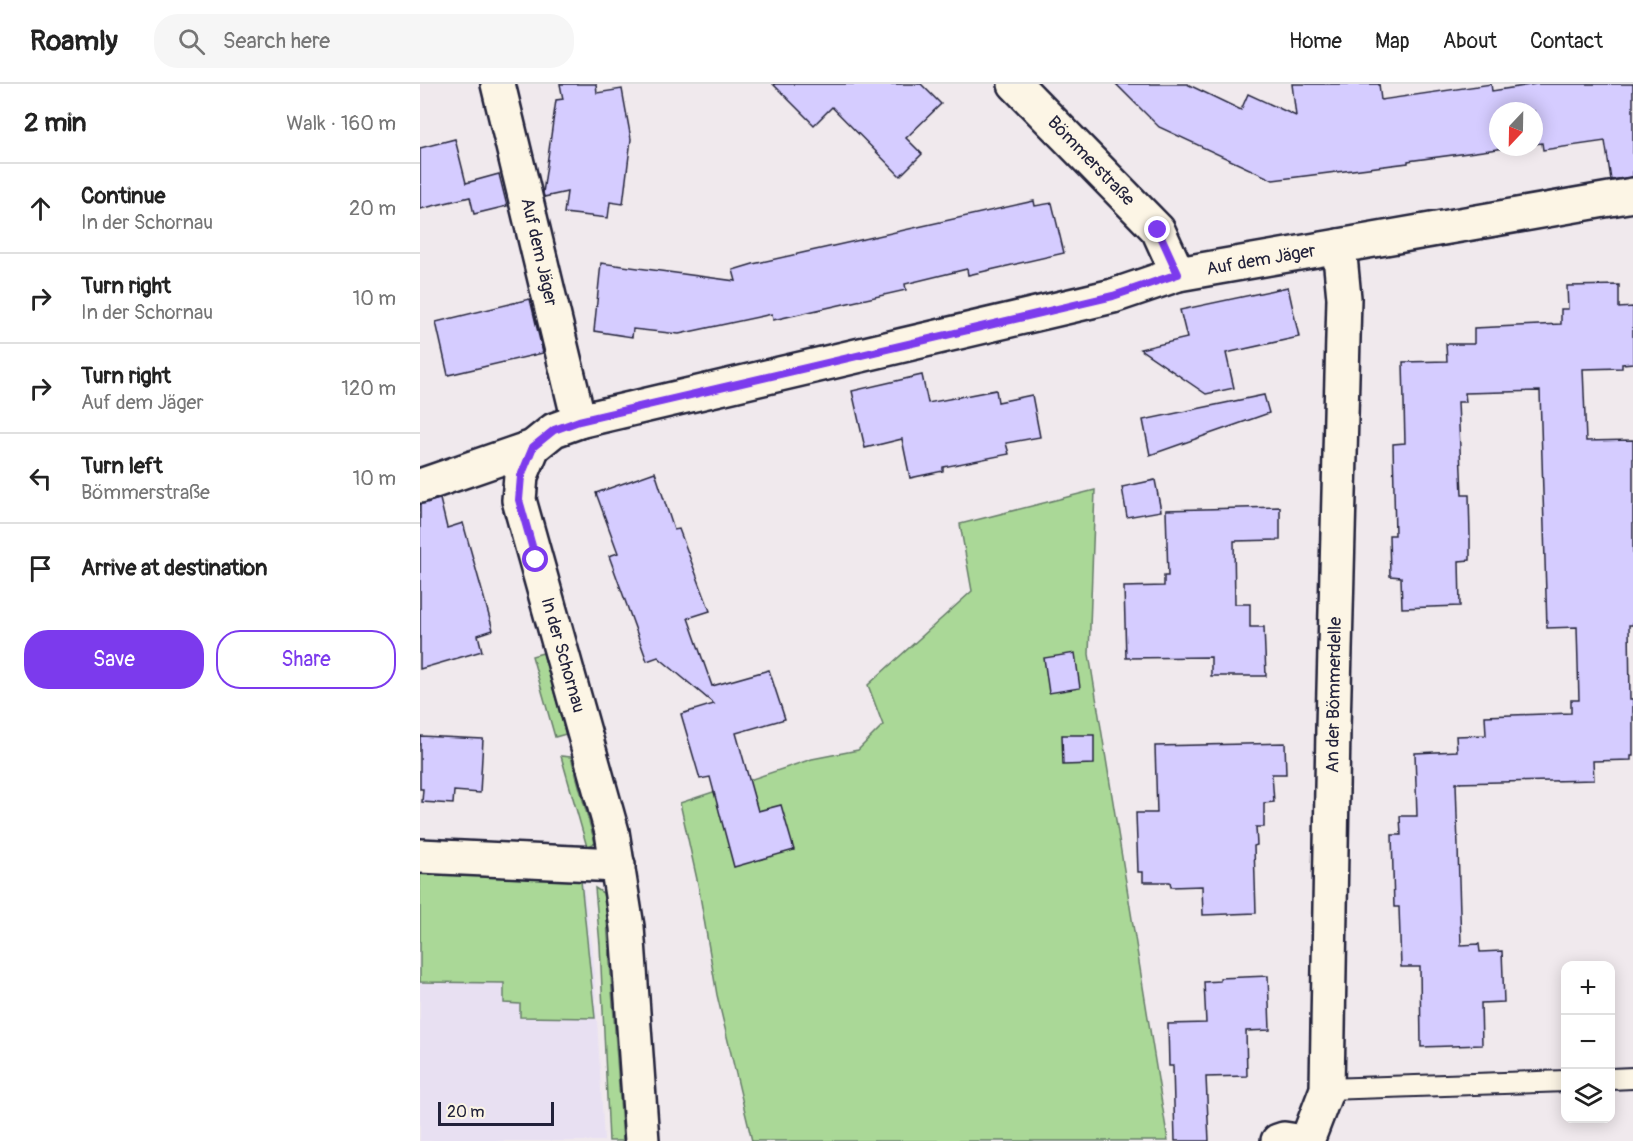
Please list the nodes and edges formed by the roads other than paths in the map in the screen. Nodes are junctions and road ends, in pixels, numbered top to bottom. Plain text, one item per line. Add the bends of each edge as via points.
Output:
1 (498, 84) edge
2 (1015, 84) edge
3 (1633, 195) edge
4 (1339, 246) junction
5 (1178, 274) junction
6 (579, 421) junction
7 (533, 447) junction
8 (420, 486) edge
9 (420, 856) edge
10 (618, 865) junction
11 (1633, 1078) edge
12 (1615, 1079) edge
13 (1561, 1081) edge
14 (1328, 1089) junction
15 (642, 1141) edge
16 (1278, 1141) edge
17 (1297, 1141) edge
18 (1307, 1141) edge

1 - 6 street, Auf dem Jäger
2 - 5 street, Bömmerstraße via 1158,230
3 - 4 street, Auf dem Jäger
4 - 5 street, Auf dem Jäger
4 - 14 street, An der Bömmerdelle via 1344,298
5 - 6 street, Auf dem Jäger via 1113,296
6 - 7 street, Auf dem Jäger via 554,430
7 - 8 street, Auf dem Jäger
7 - 10 street, In der Schornau via 521,476 519,500
9 - 10 street
10 - 15 street, In der Schornau via 627,927
11 - 12 lane
13 - 14 lane
14 - 18 street, An der Bömmerdelle
16 - 17 street

